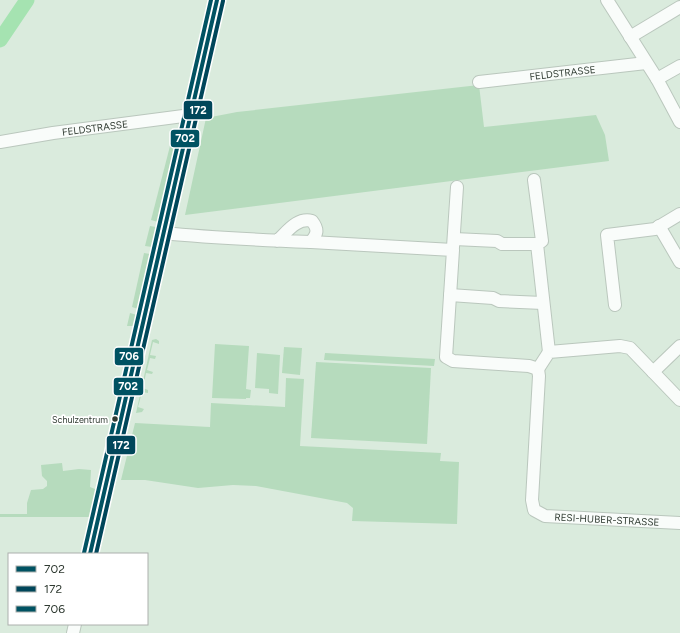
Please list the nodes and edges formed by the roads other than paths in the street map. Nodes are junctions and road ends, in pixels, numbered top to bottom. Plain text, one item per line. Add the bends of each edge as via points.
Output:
1 (217, 0) edge
2 (607, 0) edge
3 (680, 7) edge
4 (630, 37) junction
5 (646, 63) junction
6 (680, 66) edge
7 (656, 79) junction
8 (479, 82) dead end
9 (191, 115) junction
10 (680, 122) edge
11 (0, 142) edge
12 (534, 180) dead end
13 (457, 187) dead end
14 (680, 214) edge
15 (659, 226) junction
16 (163, 233) junction
17 (277, 241) junction
18 (311, 242) junction
19 (453, 244) junction
20 (537, 244) junction
21 (680, 262) edge
22 (450, 295) junction
23 (543, 303) junction
24 (615, 305) dead end
25 (680, 346) edge
26 (549, 352) junction
27 (538, 369) junction
28 (653, 372) junction
29 (680, 400) edge
30 (680, 523) edge
31 (90, 553) edge

1 - 9 street
2 - 4 street
3 - 4 street
4 - 5 street
5 - 7 street
5 - 8 street, FELDSTRASSE
6 - 7 street
7 - 10 street
9 - 11 street, FELDSTRASSE
9 - 16 street
12 - 20 street via 542,240
13 - 19 street
14 - 15 street
15 - 21 street
15 - 24 street via 655,229 607,235
16 - 17 street
16 - 31 street
17 - 18 street
17 - 18 street via 295,224 307,220 312,221 317,230 317,235
18 - 19 street
19 - 20 street via 497,241 502,244
19 - 22 street
20 - 23 street
22 - 23 street
22 - 27 street via 446,357 448,359
23 - 26 street
25 - 28 street
26 - 27 street
26 - 28 street via 620,346 630,348
27 - 30 street, RESI-HUBER-STRASSE via 532,500 534,510 545,516
28 - 29 street

